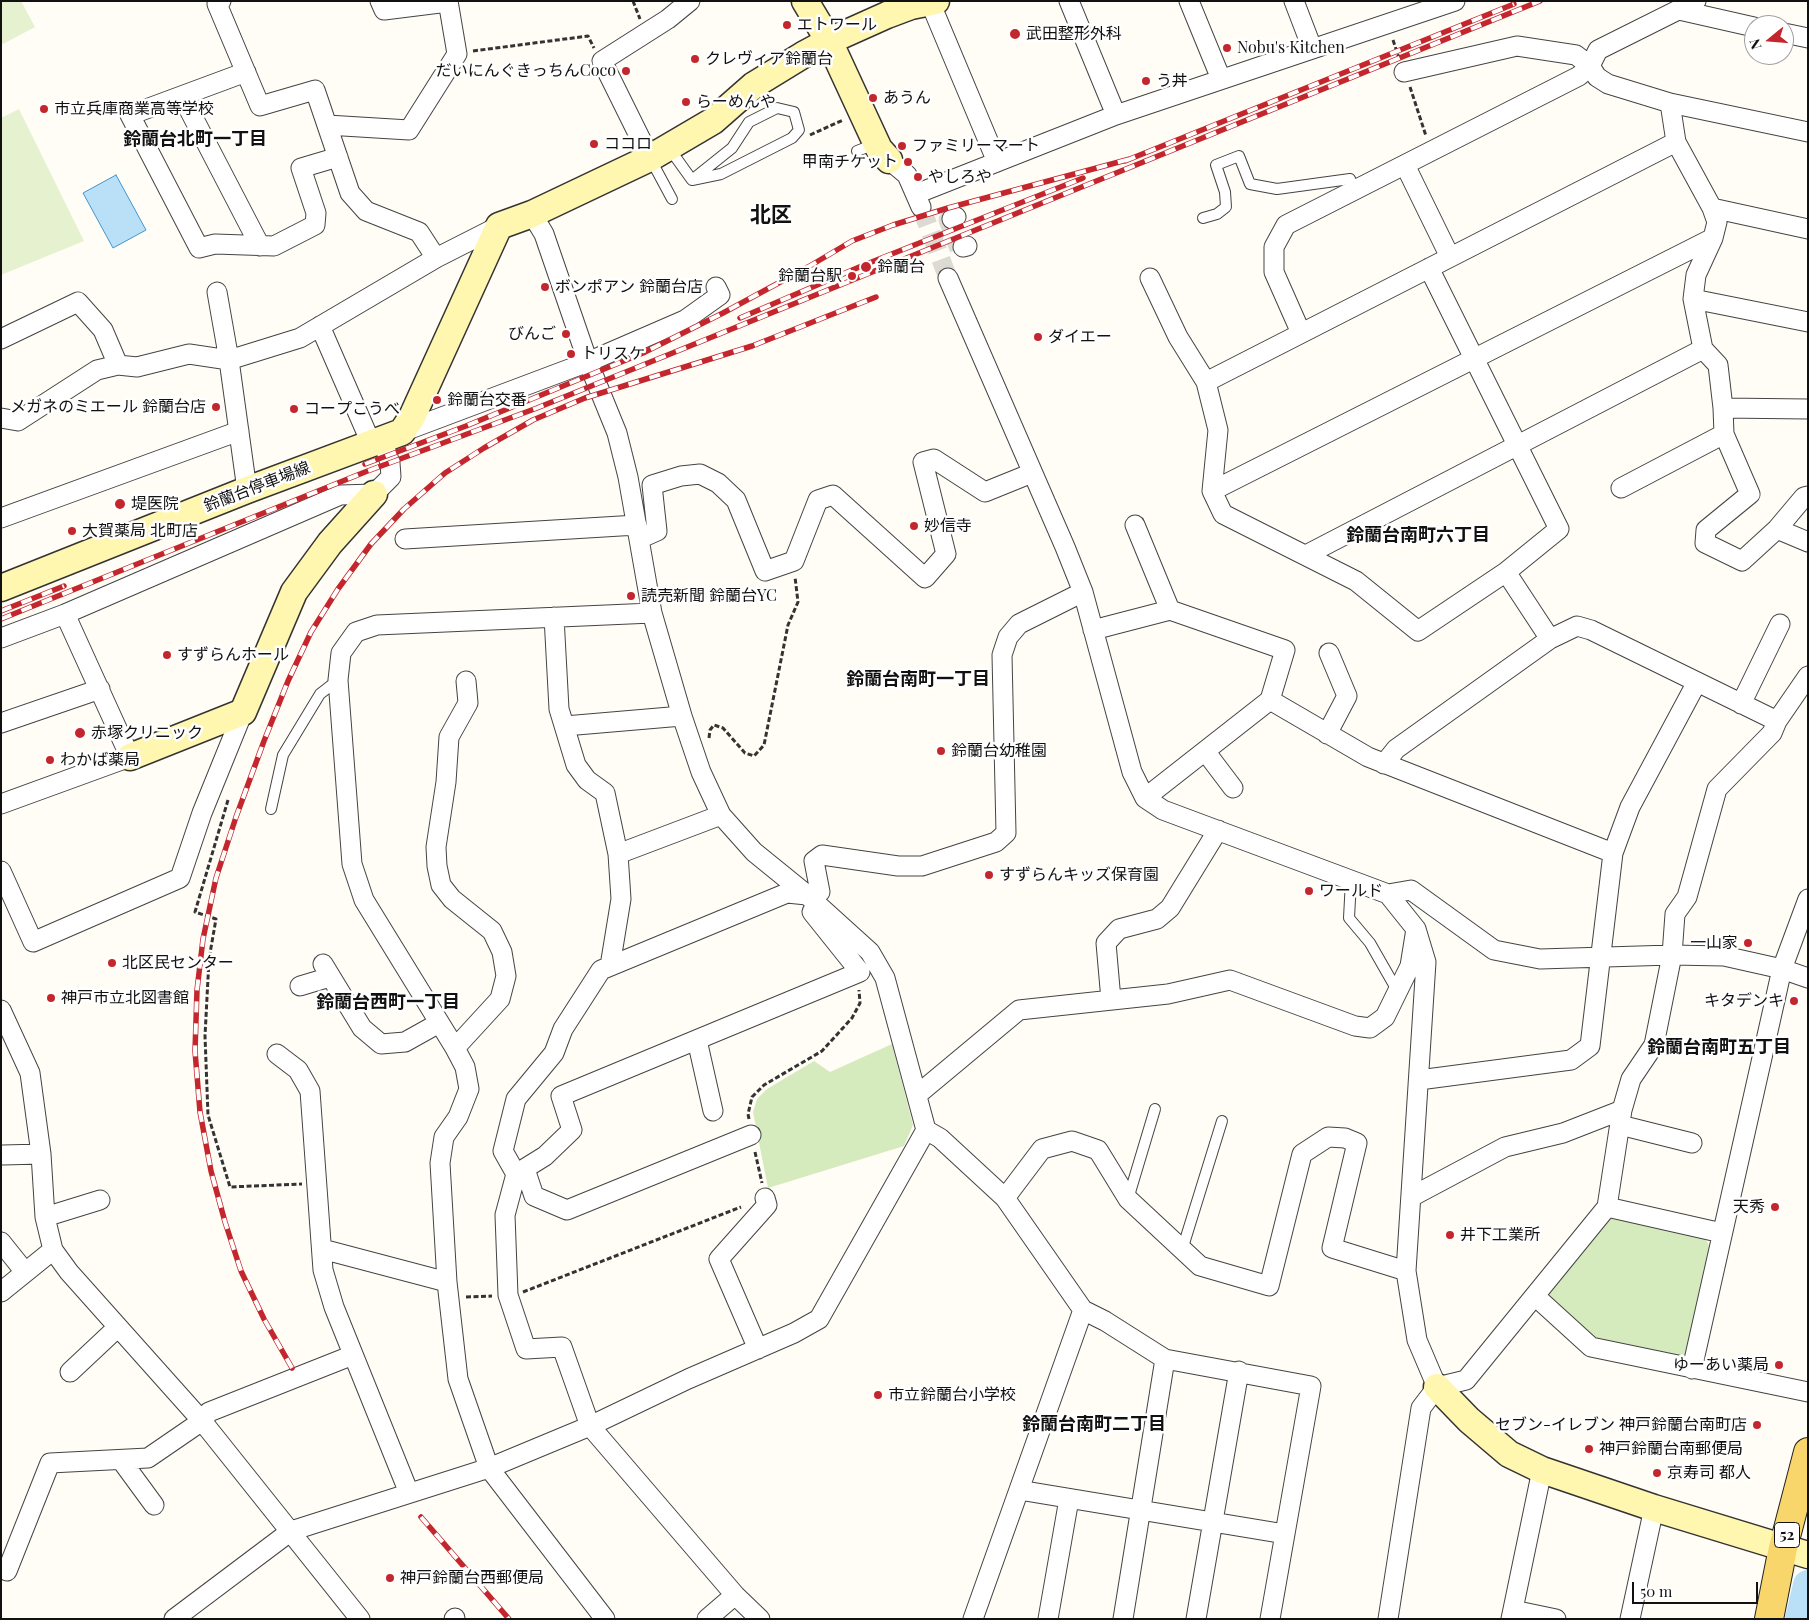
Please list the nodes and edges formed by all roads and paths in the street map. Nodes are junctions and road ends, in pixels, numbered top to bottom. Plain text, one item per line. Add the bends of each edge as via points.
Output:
1 (221, 1) edge
2 (380, 1) edge
3 (448, 1) edge
4 (690, 1) edge
5 (805, 1) edge
6 (1069, 1) edge
7 (1189, 1) edge
8 (1294, 1) edge
9 (1455, 1) edge
10 (1696, 1) edge
11 (933, 2) edge
12 (1405, 9) edge
13 (1678, 10) junction
14 (1744, 25) edge
15 (1794, 35) edge
16 (1392, 37) dead end
17 (1808, 38) edge
18 (829, 40) junction
19 (1312, 48) junction
20 (457, 54) junction
21 (602, 62) junction
22 (1590, 66) junction
23 (246, 72) junction
24 (1404, 72) junction
25 (1221, 79) junction
26 (182, 96) junction
27 (1670, 104) junction
28 (1116, 115) junction
29 (1422, 120) dead end
30 (327, 125) junction
31 (1808, 132) edge
32 (1676, 142) junction
33 (874, 151) joint
34 (659, 152) junction
35 (338, 157) junction
36 (997, 162) junction
37 (1404, 166) junction
38 (692, 180) junction
39 (1355, 190) junction
40 (672, 198) dead end
41 (1712, 208) junction
42 (532, 214) junction
43 (1203, 218) dead end
44 (499, 226) junction
45 (1808, 229) edge
46 (1713, 238) junction
47 (260, 246) junction
48 (436, 258) junction
49 (1450, 258) junction
50 (1429, 268) junction
51 (948, 278) tunnel mouth
52 (1150, 278) dead end
53 (217, 292) dead end
54 (718, 295) dead end
55 (1693, 298) junction
56 (1808, 322) edge
57 (320, 326) junction
58 (1301, 332) junction
59 (1, 339) edge
60 (1703, 349) junction
61 (1474, 358) junction
62 (229, 360) junction
63 (588, 362) junction
64 (118, 365) junction
65 (1206, 382) junction
66 (1723, 408) junction
67 (1808, 409) edge
68 (1, 418) edge
69 (238, 431) junction
70 (1724, 434) junction
71 (385, 438) junction
72 (1517, 444) junction
73 (1032, 473) junction
74 (1621, 488) dead end
75 (247, 490) junction
76 (1212, 491) junction
77 (374, 494) junction
78 (1808, 496) edge
79 (1, 518) edge
80 (1135, 525) dead end
81 (1777, 529) junction
82 (638, 532) junction
83 (405, 539) dead end
84 (1808, 542) edge
85 (1306, 555) junction
86 (794, 561) junction
87 (1506, 572) junction
88 (1, 588) edge
89 (1083, 592) junction
90 (1170, 610) junction
91 (652, 612) junction
92 (65, 614) junction
93 (554, 617) junction
94 (1780, 624) dead end
95 (1093, 630) junction
96 (1, 638) edge
97 (1550, 639) junction
98 (1329, 654) dead end
99 (1808, 676) edge
100 (338, 680) junction
101 (466, 680) dead end
102 (1697, 682) junction
103 (100, 689) junction
104 (1270, 700) junction
105 (1741, 704) junction
106 (242, 712) junction
107 (682, 716) junction
108 (1777, 721) junction
109 (1, 723) edge
110 (564, 726) junction
111 (1327, 734) junction
112 (1205, 751) junction
113 (130, 757) junction
114 (1384, 764) junction
115 (701, 772) junction
116 (1233, 788) dead end
117 (230, 793) dead end
118 (1144, 798) junction
119 (1, 804) edge
120 (271, 809) dead end
121 (722, 814) junction
122 (1218, 830) junction
123 (1613, 852) junction
124 (618, 854) junction
125 (1, 871) edge
126 (1351, 880) junction
127 (1388, 894) junction
128 (807, 895) junction
129 (1808, 899) edge
130 (8, 905) edge
131 (1416, 929) junction
132 (1672, 955) junction
133 (1600, 958) junction
134 (610, 966) junction
135 (1782, 969) junction
136 (860, 972) junction
137 (1808, 978) edge
138 (300, 986) dead end
139 (1398, 992) junction
140 (1111, 1000) junction
141 (1, 1010) edge
142 (439, 1023) junction
143 (697, 1040) junction
144 (455, 1048) junction
145 (277, 1054) dead end
146 (1419, 1080) junction
147 (917, 1095) junction
148 (1155, 1109) dead end
149 (713, 1111) dead end
150 (1621, 1117) junction
151 (1222, 1121) dead end
152 (926, 1130) junction
153 (751, 1135) junction
154 (1692, 1143) dead end
155 (41, 1154) junction
156 (3, 1155) dead end
157 (520, 1172) junction
158 (317, 1184) junction
159 (1411, 1197) junction
160 (765, 1198) junction
161 (1005, 1198) junction
162 (1128, 1199) junction
163 (100, 1200) dead end
164 (1608, 1207) junction
165 (45, 1217) junction
166 (1722, 1233) junction
167 (1, 1242) edge
168 (322, 1248) junction
169 (54, 1250) junction
170 (1182, 1250) junction
171 (1406, 1271) junction
172 (25, 1272) junction
173 (448, 1290) junction
174 (1, 1292) edge
175 (508, 1295) junction
176 (1535, 1296) junction
177 (1083, 1310) junction
178 (118, 1328) junction
179 (758, 1349) junction
180 (353, 1355) junction
181 (1165, 1359) junction
182 (1692, 1369) junction
183 (70, 1372) dead end
184 (1239, 1372) junction
185 (1437, 1387) junction
186 (1808, 1392) edge
187 (202, 1421) junction
188 (590, 1426) junction
189 (1808, 1452) edge
190 (121, 1460) junction
191 (489, 1468) junction
192 (1542, 1470) junction
193 (1019, 1490) junction
194 (409, 1493) junction
195 (1069, 1499) junction
196 (154, 1505) dead end
197 (1654, 1508) junction
198 (1141, 1510) junction
199 (1213, 1522) junction
200 (291, 1531) junction
201 (1284, 1534) junction
202 (1798, 1552) edge
203 (7, 1571) dead end
204 (735, 1595) junction
205 (1512, 1614) edge
206 (174, 1619) edge
207 (360, 1619) edge
208 (605, 1619) edge
209 (706, 1619) edge
210 (760, 1619) edge
211 (973, 1619) edge
212 (1048, 1619) edge
213 (1123, 1619) edge
214 (1196, 1619) edge
215 (1270, 1619) edge
216 (1388, 1619) edge
217 (1556, 1619) edge
218 (1630, 1619) edge
219 (1769, 1619) edge

1 - 23 street via 216,4
2 - 3 street via 384,10
3 - 20 street
4 - 21 street
5 - 18 street
6 - 28 street
7 - 25 street
8 - 19 street
9 - 12 street
10 - 13 street
11 - 18 street via 886,14
11 - 36 street
12 - 19 street
13 - 14 street
13 - 22 street via 1598,50
15 - 17 street
16 - 24 path
18 - 33 street
18 - 34 street via 754,85 713,121
19 - 25 street
20 - 21 path via 588,36
20 - 30 street via 408,130
21 - 34 street
22 - 24 street via 1576,55 1516,46
22 - 27 street via 1597,77 1608,84
22 - 37 street via 1579,76
23 - 26 street
23 - 30 street via 260,106 315,90
24 - 29 path
25 - 28 street
26 - 47 street
26 - 47 street via 130,115 199,248 215,244
27 - 31 street
27 - 32 street
28 - 36 street
30 - 35 street
32 - 41 street
32 - 49 street
33 - 36 street via 908,175 918,201
34 - 38 lane
34 - 40 lane
34 - 42 street
35 - 47 street via 301,168 316,213 315,224 274,246
35 - 48 street via 350,193 366,211 419,232
37 - 39 street
37 - 49 street
38 - 38 lane via 732,148 749,122 777,108 794,112 800,130 792,138 722,174
39 - 43 lane via 1350,179 1277,189 1250,184 1239,156 1216,165 1226,206 1217,214
39 - 58 street via 1286,225 1274,247 1274,272
41 - 45 street
41 - 46 street via 1717,222
42 - 44 street
42 - 63 street via 544,234
44 - 48 street
44 - 71 street via 412,417
46 - 55 street via 1696,275
46 - 61 street
48 - 57 street
49 - 50 street
50 - 58 street
50 - 61 street
51 - 73 street
52 - 65 street via 1178,337
53 - 62 street
54 - 63 street via 684,320
55 - 56 street
55 - 60 street
57 - 62 street via 300,338
57 - 71 street
58 - 65 street
59 - 64 street via 78,302 103,330
60 - 66 street via 1718,365
60 - 72 street
61 - 72 street
61 - 76 street
62 - 64 street via 189,354 137,367
62 - 69 street
63 - 71 street
63 - 82 street via 616,433
64 - 68 street via 97,370 18,421
65 - 76 street via 1218,430
66 - 67 street
66 - 70 street
69 - 75 street
69 - 79 street
70 - 74 street
70 - 81 street via 1750,494 1706,530 1705,543 1742,561
71 - 75 street, 鈴蘭台停車場線
71 - 77 street via 391,477
72 - 85 street
72 - 87 street via 1559,529
73 - 86 street via 985,492 934,459 923,462 946,554 925,578 833,495 818,500
73 - 89 street
75 - 88 street, 鈴蘭台停車場線
76 - 85 street via 1223,514
77 - 92 street via 340,496
77 - 106 street via 330,543 294,592
78 - 81 street
80 - 90 street
81 - 84 street
82 - 83 street
82 - 86 street via 657,531 652,485 700,474 718,483 736,500 765,571
82 - 91 street
85 - 87 street via 1356,581 1418,631
86 - 115 path via 798,602 788,625 764,745 754,756 745,753 723,728 714,725 710,730 706,763
87 - 97 street
89 - 95 street
89 - 128 street via 1019,624 1008,637 1002,655 1006,833 996,842 922,866 898,866 822,855 814,861 820,892
90 - 95 street
90 - 104 street via 1285,650
91 - 93 street
91 - 107 street
92 - 96 street
92 - 103 street
93 - 100 street via 377,625 356,632 341,653
93 - 110 street
94 - 105 street
95 - 118 street via 1132,772
97 - 102 street via 1577,626 1591,630
97 - 114 street via 1396,749
98 - 111 street via 1347,696
99 - 108 street
100 - 120 lane via 320,694 283,755
100 - 142 street via 352,864 364,900
101 - 144 street via 468,703 449,737 436,847 437,866 442,885 452,899 492,931 502,952 506,976 500,999
102 - 105 street
102 - 123 street via 1630,807
103 - 109 street
103 - 113 street
104 - 111 street
104 - 112 street
105 - 108 street
106 - 113 street
106 - 130 street via 180,878 33,942
107 - 110 street
107 - 115 street
108 - 132 street via 1772,733 1717,789 1687,897 1675,914
110 - 124 street via 576,765 587,780 605,793
111 - 114 street
112 - 116 street
112 - 118 street
113 - 119 street
114 - 123 street
115 - 121 street
117 - 158 path via 194,912 216,919 205,1036 208,1115 230,1187
118 - 122 street via 1163,810
121 - 124 street
121 - 128 street via 754,852
122 - 126 street
122 - 140 street via 1170,908 1157,919 1119,930 1106,943
123 - 133 street
124 - 134 street via 621,899
125 - 130 street
126 - 127 street
126 - 139 lane via 1349,918 1370,943
127 - 131 street
127 - 133 street via 1411,890 1494,950 1540,959
128 - 134 street via 787,893
128 - 136 street via 812,912
128 - 147 street via 870,952 885,978
129 - 135 street
131 - 139 street via 1410,966
131 - 146 street via 1426,962
132 - 133 street
132 - 135 street via 1724,956
132 - 150 street via 1654,1045 1631,1079
133 - 146 street via 1590,1046 1571,1060
134 - 157 street via 600,970 563,1029 554,1053 516,1099 502,1151
135 - 137 street
135 - 166 street
136 - 143 street
136 - 153 path via 860,1003 852,1018 822,1051 764,1085 752,1097 748,1114
138 - 142 street via 327,970 362,1028 381,1044 405,1042
139 - 140 street via 1385,1017 1370,1028 1355,1026 1230,980 1168,994
140 - 147 street via 1019,1010
141 - 155 street via 30,1073
142 - 144 street
143 - 149 street
143 - 157 street via 561,1096 572,1130 545,1156
144 - 173 street via 465,1067 469,1089 458,1117 444,1137 440,1163
145 - 158 street via 298,1070 310,1090
146 - 159 street
147 - 152 street
148 - 162 lane
150 - 154 street
150 - 159 street via 1505,1147
150 - 164 street
151 - 170 lane
152 - 161 street via 940,1138
152 - 179 street via 819,1319
153 - 157 street via 567,1210 534,1196
153 - 160 path
155 - 156 street
155 - 165 street
157 - 175 street via 505,1214
158 - 168 street
159 - 171 street
160 - 175 path via 525,1292
160 - 179 street via 767,1205 719,1259
161 - 162 street via 1042,1149 1072,1141 1098,1150
161 - 177 street
162 - 170 street
163 - 165 street
164 - 166 street
164 - 176 street
165 - 169 street
166 - 182 street
167 - 172 street
168 - 173 street
168 - 180 street via 323,1270
169 - 172 street
169 - 178 street
170 - 171 street via 1200,1266 1269,1286 1302,1154 1328,1137 1345,1138 1357,1143 1332,1248
171 - 185 street via 1416,1340
172 - 174 street
173 - 175 path
173 - 191 street via 458,1379
175 - 188 street via 526,1349 562,1347
176 - 182 street via 1591,1346
176 - 185 street via 1466,1380
177 - 181 street
177 - 193 street
178 - 183 street
178 - 187 street
179 - 188 street
180 - 187 street via 210,1412
180 - 194 street
181 - 184 street
181 - 198 street
182 - 186 street
184 - 199 street
184 - 201 street via 1311,1386
185 - 192 street via 1509,1454
185 - 216 street via 1421,1408
187 - 190 street via 148,1458
187 - 200 street
188 - 191 street
188 - 204 street
189 - 202 main road, 52
190 - 196 street
190 - 203 street via 50,1464
191 - 194 street
191 - 208 street
192 - 197 street
192 - 205 street
193 - 195 street
193 - 211 street
194 - 200 street
195 - 198 street
195 - 212 street
197 - 202 street
197 - 218 street
198 - 199 street
198 - 213 street
199 - 201 street
199 - 214 street
200 - 206 street
200 - 207 street
201 - 215 street
202 - 219 main road, 52
204 - 209 street
204 - 210 street
205 - 217 street

